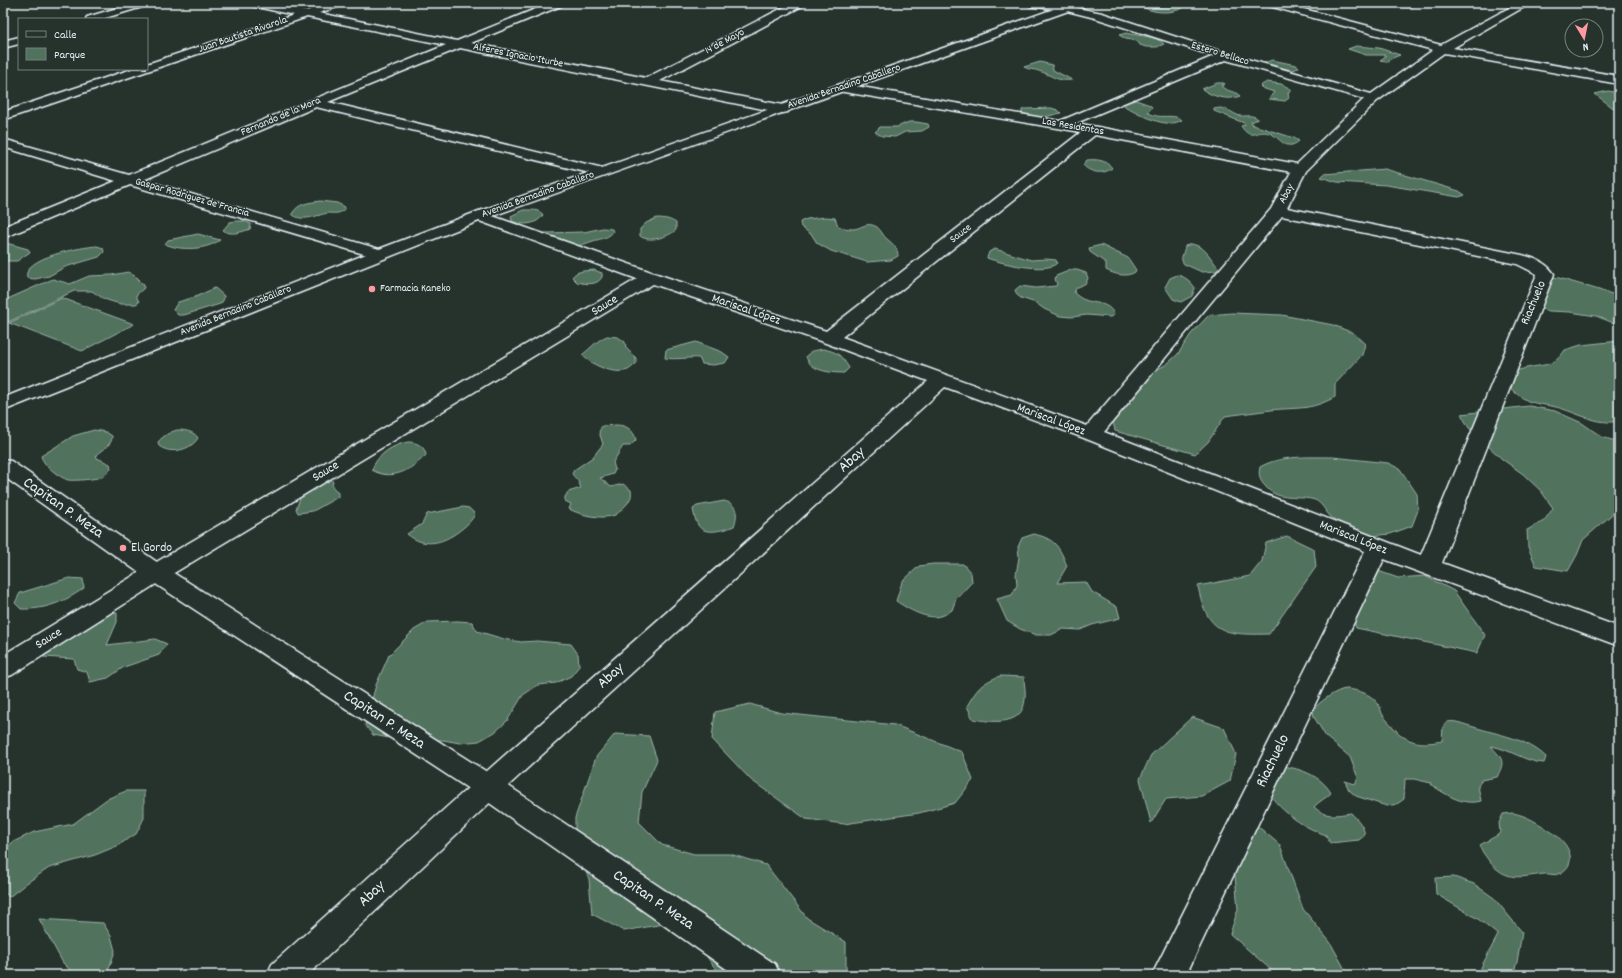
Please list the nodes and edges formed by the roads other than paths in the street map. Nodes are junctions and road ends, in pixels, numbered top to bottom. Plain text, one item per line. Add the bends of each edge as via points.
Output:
1 (145, 3) edge
2 (252, 3) edge
3 (339, 3) edge
4 (559, 3) edge
5 (800, 3) edge
6 (1030, 3) edge
7 (1269, 3) edge
8 (1526, 3) edge
9 (1074, 6) edge
10 (306, 14) junction
11 (94, 18) edge
12 (18, 40) edge
13 (460, 44) junction
14 (3, 45) edge
15 (1442, 48) junction
16 (1225, 56) junction
17 (148, 68) edge
18 (141, 70) edge
19 (1619, 80) edge
20 (650, 81) junction
21 (844, 88) junction
22 (1373, 98) junction
23 (315, 103) junction
24 (783, 109) junction
25 (3, 116) edge
26 (1061, 125) junction
27 (1092, 130) junction
28 (3, 144) edge
29 (1300, 169) junction
30 (602, 172) junction
31 (130, 180) junction
32 (1278, 211) junction
33 (479, 216) junction
34 (3, 233) edge
35 (380, 254) junction
36 (651, 278) junction
37 (829, 338) junction
38 (941, 380) junction
39 (3, 405) edge
40 (1091, 434) junction
41 (3, 466) edge
42 (1378, 548) junction
43 (1428, 567) junction
44 (156, 573) junction
45 (1619, 637) edge
46 (3, 668) edge
47 (488, 787) junction
48 (284, 975) edge
49 (764, 975) edge
50 (1169, 975) edge

1 - 11 street
2 - 10 street, Alferes Ignacio Iturbe
3 - 10 street, Juan Bautista Rivarola
4 - 13 street, Fernando de la Mora
5 - 20 street, 14 de Mayo
6 - 9 street, Estero Bellaco
7 - 15 street
8 - 15 street, Abay
9 - 16 street, Estero Bellaco
9 - 21 street, Avenida Bernadino Caballero
10 - 13 street, Alferes Ignacio Iturbe
10 - 17 street, Juan Bautista Rivarola
12 - 14 street
13 - 20 street, Alferes Ignacio Iturbe
13 - 23 street, Fernando de la Mora
15 - 19 street
15 - 22 street, Abay
16 - 22 street, Estero Bellaco
16 - 26 street
18 - 25 street
20 - 24 street, Alferes Ignacio Iturbe
21 - 24 street, Avenida Bernadino Caballero
21 - 26 street, Las Residentas
22 - 29 street, Abay
23 - 30 street
23 - 31 street, Fernando de la Mora
24 - 30 street, Avenida Bernadino Caballero
26 - 27 street, Las Residentas
27 - 29 street, Las Residentas
27 - 37 street, Sauce
28 - 31 street, Gaspar Rodriguez de Francia
29 - 32 street, Abay
30 - 33 street, Avenida Bernadino Caballero
31 - 34 street, Fernando de la Mora
31 - 35 street, Gaspar Rodriguez de Francia
32 - 40 street, Abay
32 - 43 street, Riachuelo via 1522,260 1542,269 1546,274
33 - 35 street, Avenida Bernadino Caballero
33 - 36 street, Mariscal López
35 - 39 street, Avenida Bernadino Caballero
36 - 37 street, Mariscal López
36 - 44 street, Sauce
37 - 38 street, Mariscal López
38 - 40 street, Mariscal López
38 - 47 street, Abay
40 - 42 street, Mariscal López
41 - 44 street, Capitan P. Meza
42 - 43 street, Mariscal López
42 - 50 street, Riachuelo
43 - 45 street, Mariscal López
44 - 46 street, Sauce
44 - 47 street, Capitan P. Meza
47 - 48 street, Abay
47 - 49 street, Capitan P. Meza

